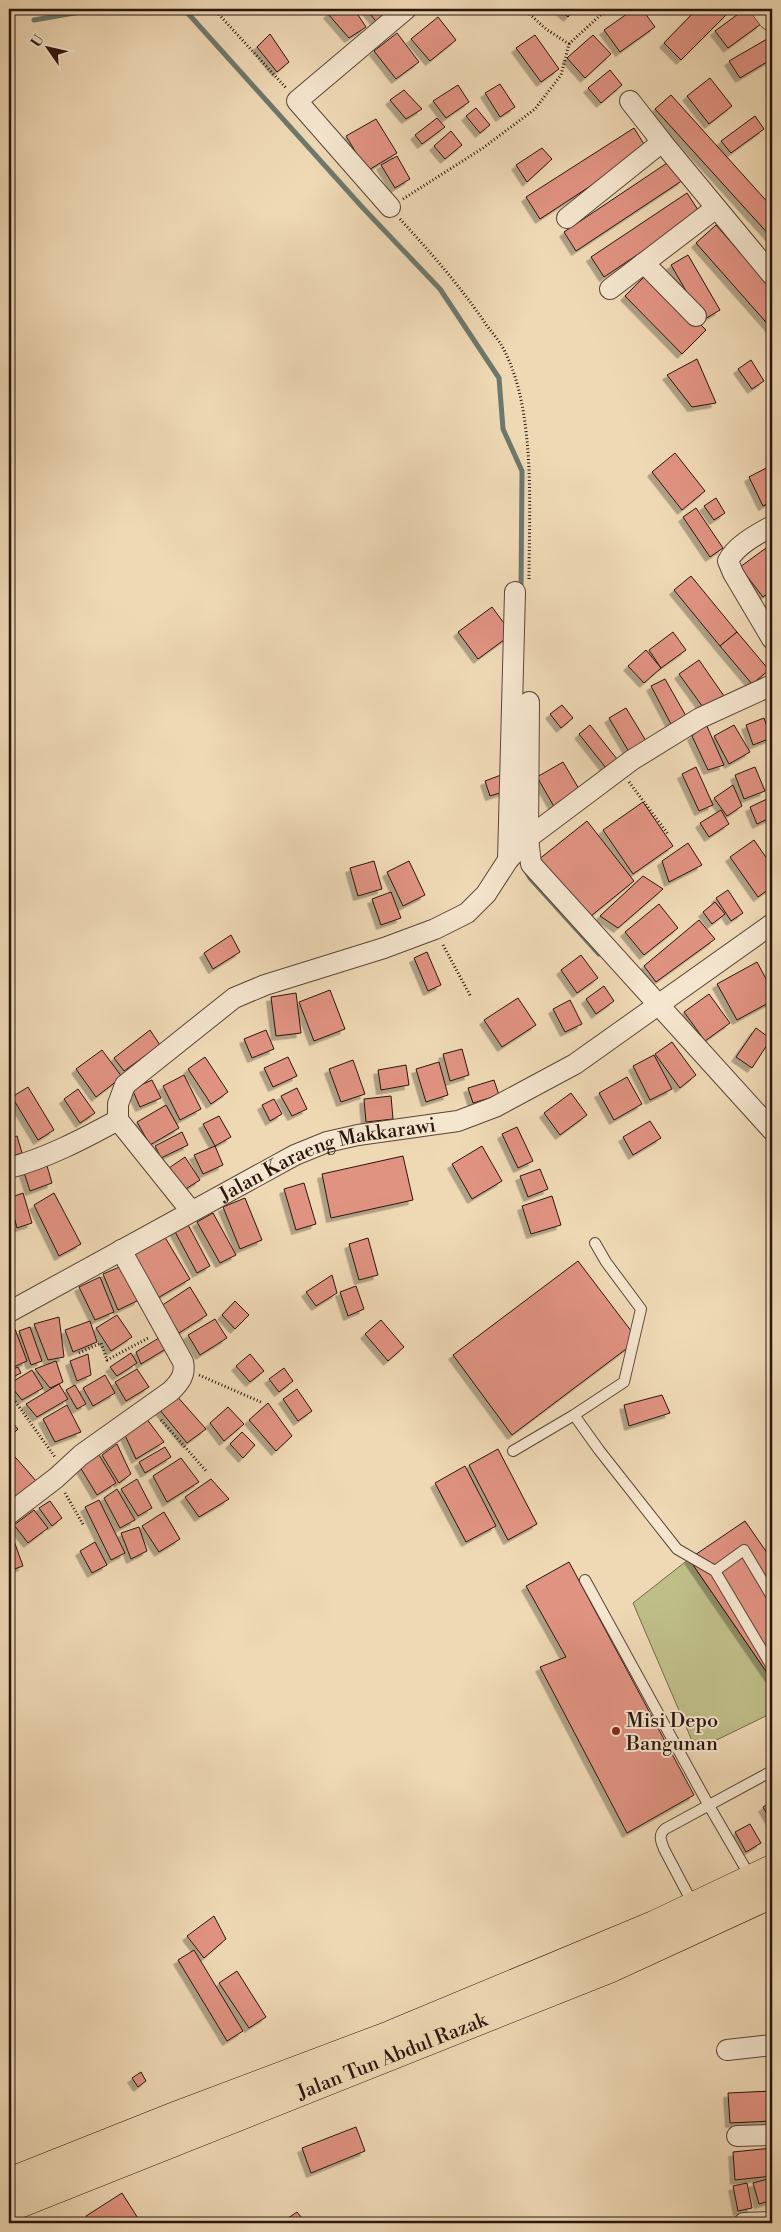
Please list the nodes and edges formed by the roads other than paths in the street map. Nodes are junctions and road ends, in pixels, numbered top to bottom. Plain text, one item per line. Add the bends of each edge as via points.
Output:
1 (406, 9) edge
2 (766, 9) edge
3 (772, 17) edge
4 (630, 101) dead end
5 (662, 142) junction
6 (390, 208) road end
7 (716, 208) junction
8 (567, 218) dead end
9 (644, 263) junction
10 (772, 275) edge
11 (610, 289) dead end
12 (696, 316) dead end
13 (772, 526) edge
14 (522, 589) road end
15 (772, 639) edge
16 (772, 685) edge
17 (529, 702) dead end
18 (518, 849) junction
19 (772, 924) edge
20 (653, 1008) junction
21 (118, 1120) junction
22 (772, 1130) edge
23 (9, 1168) edge
24 (191, 1211) junction
25 (594, 1244) dead end
26 (121, 1250) junction
27 (9, 1312) edge
28 (574, 1415) junction
29 (513, 1451) dead end
30 (9, 1514) edge
31 (715, 1571) junction
32 (584, 1580) dead end
33 (772, 1597) edge
34 (772, 1667) edge
35 (772, 1771) edge
36 (708, 1804) junction
37 (766, 1880) edge
38 (694, 1906) junction
39 (579, 1968) junction
40 (772, 2045) edge
41 (727, 2050) dead end
42 (772, 2135) edge
43 (737, 2136) dead end
44 (9, 2182) edge
45 (9, 2208) edge
46 (772, 2222) edge
47 (744, 2223) edge

1 - 6 street via 297,101
2 - 3 main road
4 - 5 street
5 - 7 street
5 - 8 street
7 - 9 street
7 - 10 street
9 - 11 street
9 - 12 street
13 - 15 street via 740,547 728,561
14 - 18 street
16 - 18 street via 700,718 619,770
17 - 18 street
18 - 20 street via 528,856 530,864
18 - 21 street via 479,903 467,913 435,929 234,998 125,1085
19 - 20 street, Jalan Karaeng Makkarawi
20 - 22 street
20 - 24 street, Jalan Karaeng Makkarawi via 575,1064 478,1115 428,1127 326,1142 295,1155
21 - 23 street via 28,1163
21 - 24 street
24 - 26 street, Jalan Karaeng Makkarawi
25 - 28 lane via 641,1309 624,1382
26 - 27 street, Jalan Karaeng Makkarawi
26 - 30 street via 184,1369 180,1382 81,1455
28 - 29 lane
28 - 31 lane via 678,1549
31 - 33 lane via 744,1550
31 - 34 lane
32 - 36 lane
35 - 36 lane
36 - 37 lane
36 - 38 lane via 665,1829 660,1837
37 - 38 main road, Jalan Tun Abdul Razak
37 - 39 main road, Jalan Tun Abdul Razak
38 - 39 main road, Jalan Tun Abdul Razak
39 - 44 main road, Jalan Tun Abdul Razak via 390,2035
39 - 45 main road, Jalan Tun Abdul Razak
40 - 41 street
42 - 43 street
46 - 47 street

